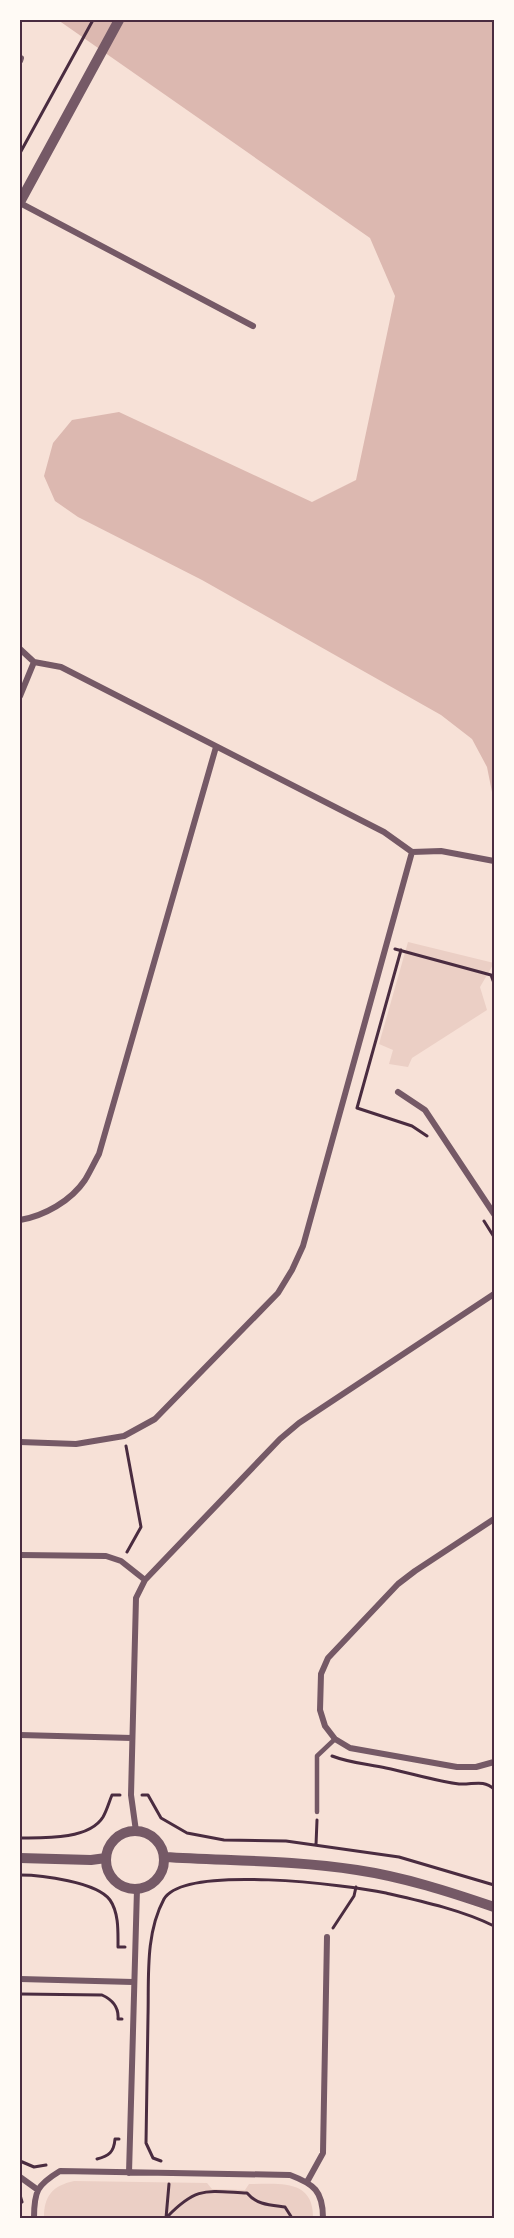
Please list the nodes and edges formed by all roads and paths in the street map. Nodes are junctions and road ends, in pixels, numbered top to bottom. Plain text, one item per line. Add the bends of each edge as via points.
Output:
1 (93, 20) edge
2 (119, 20) edge
3 (20, 153) edge
4 (20, 203) edge
5 (253, 326) dead end
6 (20, 649) edge
7 (34, 663) junction
8 (20, 696) edge
9 (216, 747) junction
10 (412, 852) junction
11 (495, 861) edge
12 (387, 946) junction
13 (401, 950) junction
14 (495, 983) edge
15 (398, 1092) dead end
16 (429, 1139) dead end
17 (495, 1214) edge
18 (482, 1218) dead end
19 (20, 1220) edge
20 (495, 1237) edge
21 (495, 1294) edge
22 (124, 1436) junction
23 (20, 1442) edge
24 (495, 1519) edge
25 (20, 1555) edge
26 (122, 1561) junction
27 (145, 1580) junction
28 (20, 1735) edge
29 (132, 1738) junction
30 (335, 1739) junction
31 (322, 1751) junction
32 (494, 1762) edge
33 (495, 1789) edge
34 (131, 1796) junction
35 (317, 1812) joint
36 (136, 1831) junction
37 (20, 1838) edge
38 (316, 1845) junction
39 (165, 1857) junction
40 (20, 1858) edge
41 (106, 1858) junction
42 (359, 1870) junction
43 (20, 1875) edge
44 (495, 1885) edge
45 (356, 1887) junction
46 (137, 1889) junction
47 (495, 1907) edge
48 (495, 1926) edge
49 (327, 1937) joint
50 (118, 1947) dead end
51 (20, 1979) edge
52 (134, 1982) junction
53 (20, 1994) edge
54 (123, 2019) dead end
55 (121, 2139) dead end
56 (141, 2139) dead end
57 (146, 2139) junction
58 (86, 2159) dead end
59 (20, 2161) edge
60 (51, 2163) dead end
61 (129, 2173) junction
62 (169, 2173) junction
63 (20, 2177) edge
64 (307, 2182) junction
65 (38, 2190) junction
66 (34, 2218) edge
67 (166, 2218) edge
68 (292, 2218) edge
69 (323, 2218) edge

1 - 3 path
2 - 4 street
4 - 5 street
6 - 7 street
7 - 8 street
7 - 9 street via 61,667
9 - 10 street via 384,832
9 - 19 street via 99,1155 84,1182 59,1205
10 - 11 street via 441,851
10 - 12 street
12 - 13 path
12 - 22 street via 303,1246 292,1270 278,1293 155,1419
13 - 14 path via 492,975
13 - 16 path via 357,1108 412,1126
15 - 17 street via 425,1110
18 - 20 path
21 - 27 street via 280,1438
22 - 23 street via 76,1444
22 - 26 path via 141,1527
24 - 30 street via 398,1584 328,1658 321,1674 320,1710
25 - 26 street via 106,1556
26 - 27 street
27 - 29 street via 136,1598
28 - 29 street
29 - 34 street
30 - 31 lane
30 - 32 street via 350,1748 457,1767
31 - 33 path via 347,1762 461,1784 479,1782
31 - 35 lane via 317,1756
34 - 36 street
34 - 37 path via 112,1795 97,1824 72,1835
34 - 38 path via 148,1795 161,1818 187,1833 224,1840
35 - 38 path
36 - 39 street via 157,1840
36 - 41 street via 113,1840
38 - 44 path via 399,1857
39 - 42 street via 301,1863
39 - 46 street via 154,1882
40 - 41 street
41 - 46 street via 111,1877 118,1884
42 - 45 path
42 - 47 street via 434,1887
43 - 50 path via 56,1878 102,1892 116,1914
45 - 48 path via 452,1910
45 - 49 path
45 - 57 path via 219,1879 169,1893 155,1923 150,1948
46 - 52 street
49 - 64 street via 323,2153
51 - 52 street
52 - 61 street
53 - 54 path via 102,1995 116,2006 118,2019
55 - 58 path via 116,2139 108,2156
56 - 57 path
57 - 62 path via 153,2158 169,2161
59 - 60 path via 34,2167
61 - 62 street
61 - 65 street via 60,2172 44,2181
62 - 64 street via 290,2175
62 - 67 path
63 - 65 street
64 - 69 street via 319,2193
65 - 66 street
67 - 68 path via 189,2197 205,2191 247,2193 253,2201 285,2207

